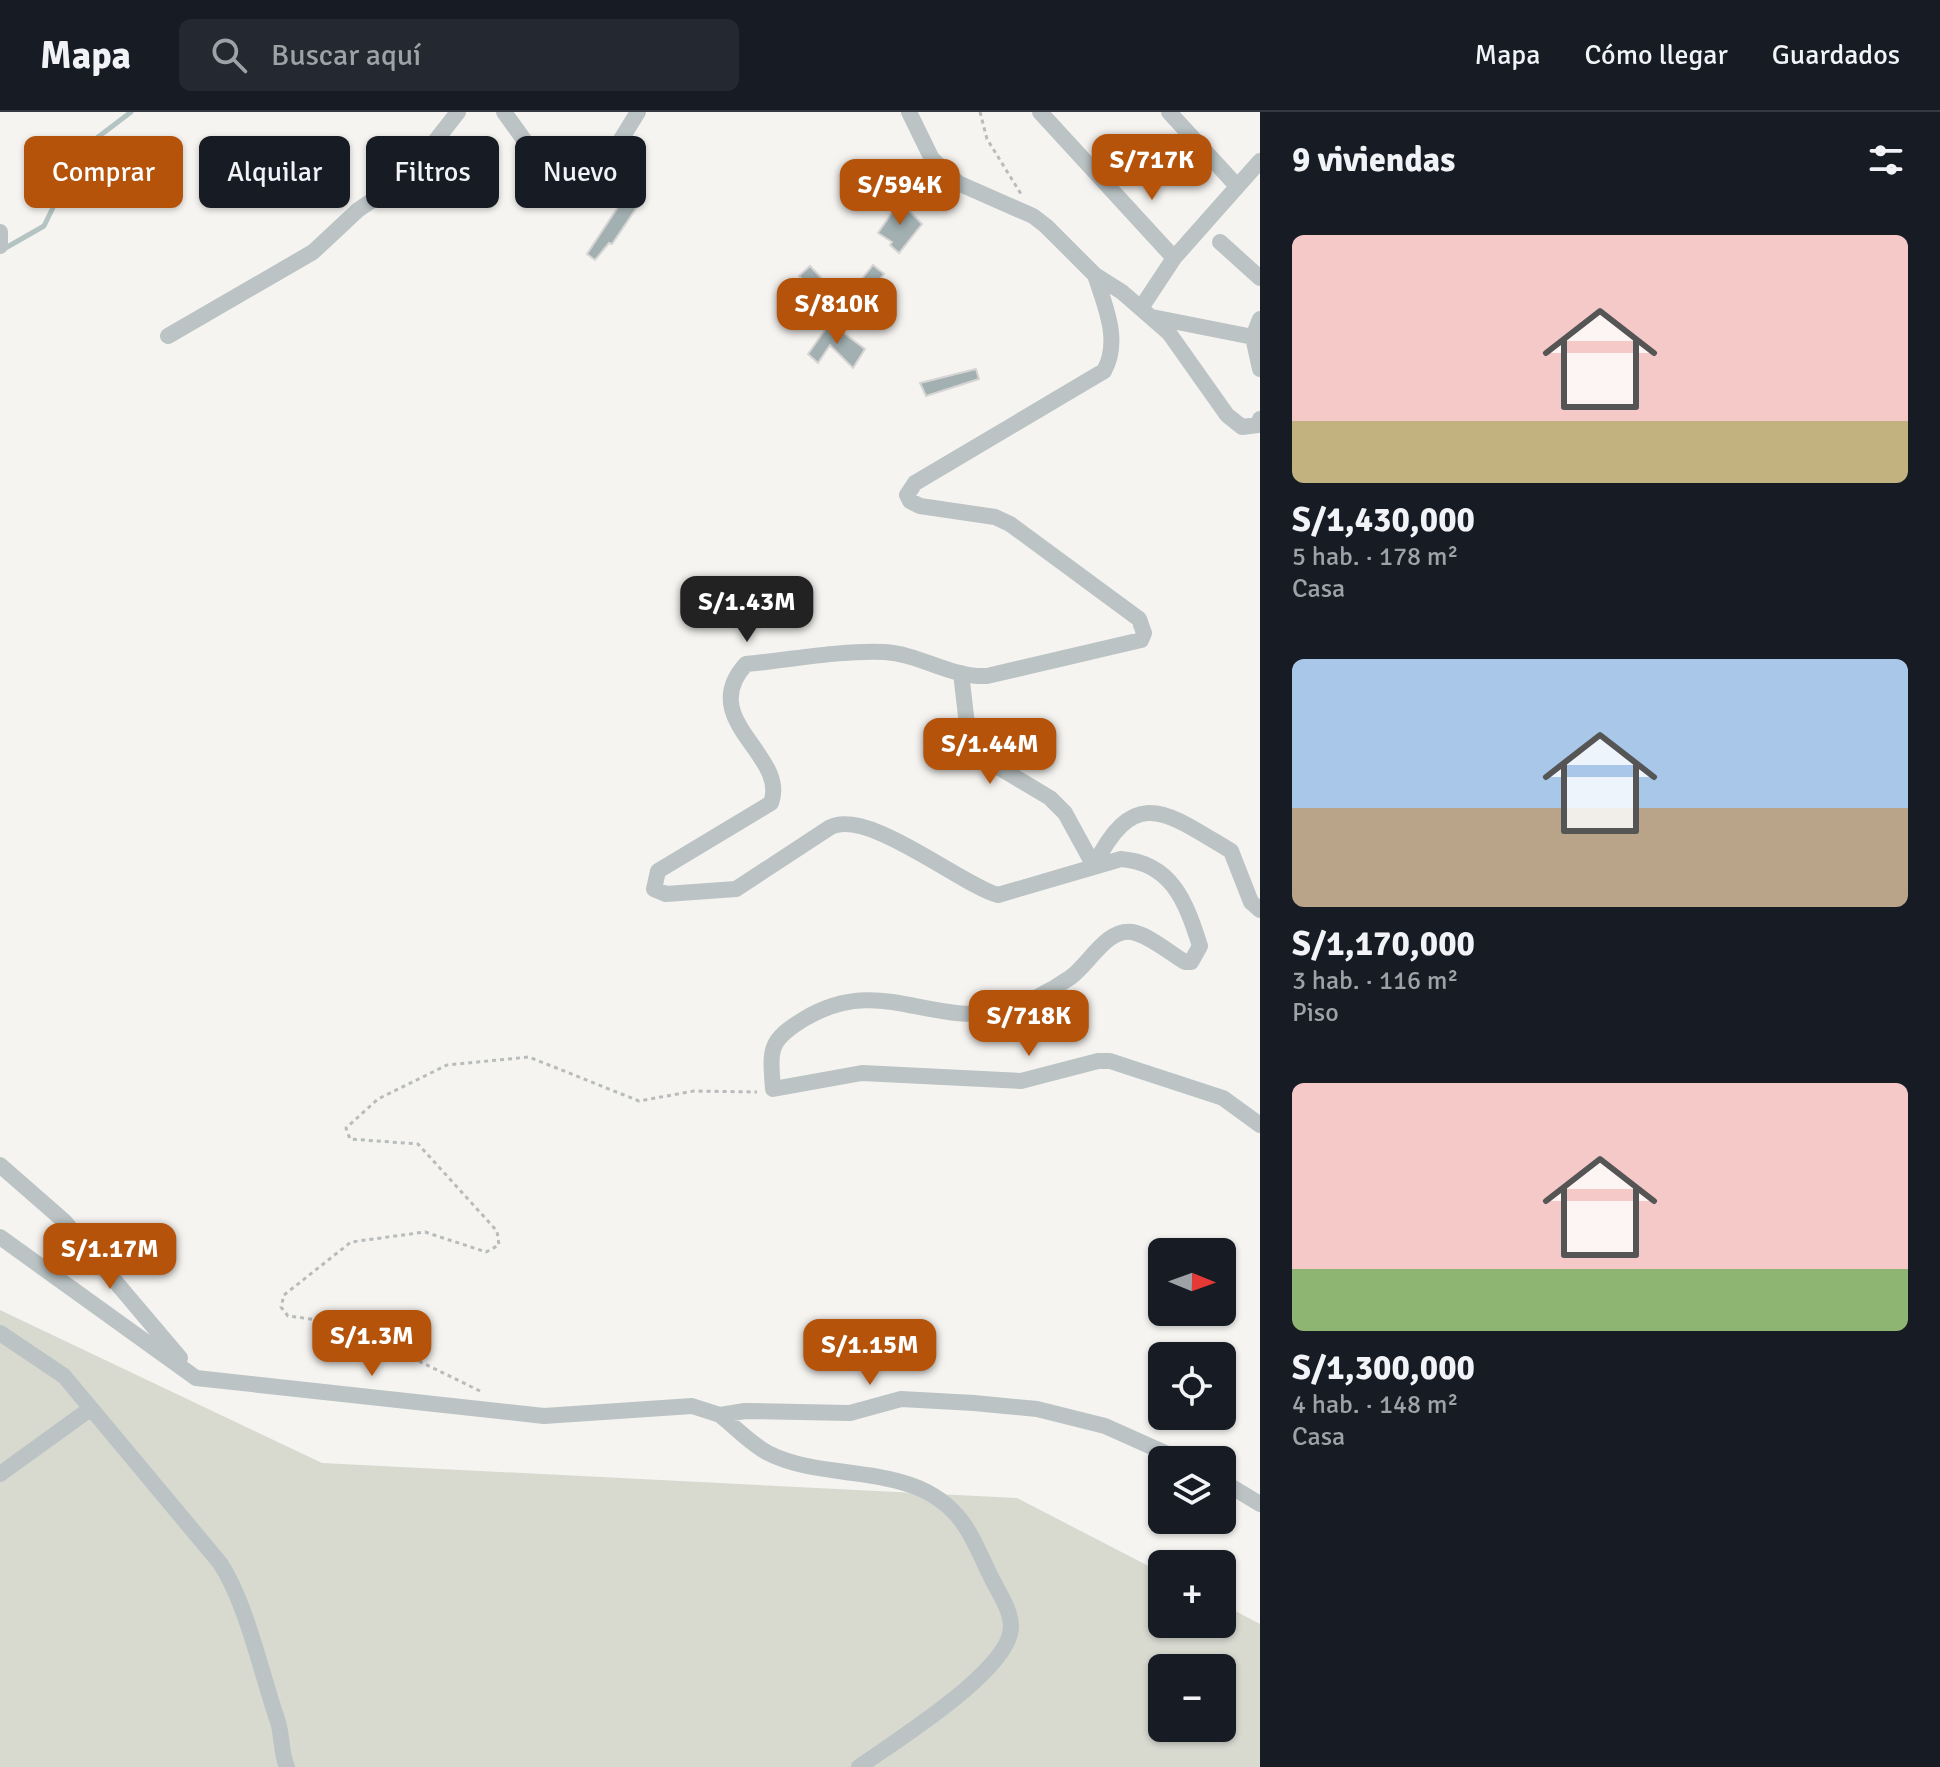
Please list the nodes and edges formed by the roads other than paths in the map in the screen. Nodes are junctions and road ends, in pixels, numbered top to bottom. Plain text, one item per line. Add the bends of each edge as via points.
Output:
1 (458, 112) edge
2 (504, 112) edge
3 (638, 112) edge
4 (909, 112) edge
5 (1040, 112) edge
6 (1169, 112) edge
7 (1260, 161) edge
8 (1236, 185) junction
9 (0, 232) edge
10 (1220, 242) dead end
11 (0, 246) edge
12 (1174, 258) junction
13 (1095, 275) junction
14 (1260, 278) edge
15 (1146, 312) junction
16 (1260, 319) edge
17 (1257, 335) edge
18 (168, 336) dead end
19 (1260, 369) edge
20 (1260, 419) edge
21 (961, 673) junction
22 (1094, 866) junction
23 (1260, 910) edge
24 (1260, 1125) edge
25 (0, 1165) edge
26 (0, 1237) edge
27 (0, 1333) edge
28 (196, 1378) junction
29 (90, 1409) junction
30 (720, 1415) junction
31 (1150, 1446) edge
32 (0, 1474) edge
33 (1236, 1489) edge
34 (1260, 1504) edge
35 (287, 1767) edge
36 (859, 1767) edge

1 - 18 street via 408,176 358,210 313,252
2 - 3 street via 545,169 581,174 604,164
4 - 13 street via 932,159 958,183 1033,216
5 - 12 street
6 - 8 street
7 - 8 street
8 - 12 street
9 - 11 street
10 - 14 street
12 - 15 street
13 - 15 street
13 - 21 street via 1112,336 1112,357 1104,371 915,483 907,499 1010,524 1139,619 1144,633 1134,644 987,676
15 - 17 street
15 - 20 street via 1187,356 1227,415 1242,427 1258,425
16 - 17 street
17 - 19 street
21 - 22 street via 970,750 1050,798 1065,813
21 - 22 street via 882,652 746,664 735,676 732,710 774,782 771,803 658,871 654,889 666,894 736,889 843,824 899,840 998,895
22 - 23 street via 1109,835 1123,821 1155,811 1231,851 1251,902
22 - 24 street via 1121,859 1159,869 1196,931 1196,960 1185,962 1136,932 1124,932 1070,978 1011,1008 977,1013 843,1000 776,1040 771,1056 773,1089 862,1073 1021,1081 1110,1061 1223,1098
25 - 28 street via 64,1221
26 - 28 street
27 - 29 street via 64,1376
28 - 30 street via 544,1416 692,1406
29 - 32 street
29 - 35 street via 230,1578 277,1719
30 - 31 street via 850,1413 901,1399 974,1403 1037,1409 1105,1426
30 - 36 street via 766,1452 798,1464 896,1479 934,1498 963,1523 1009,1613 1006,1650 986,1673
33 - 34 street

